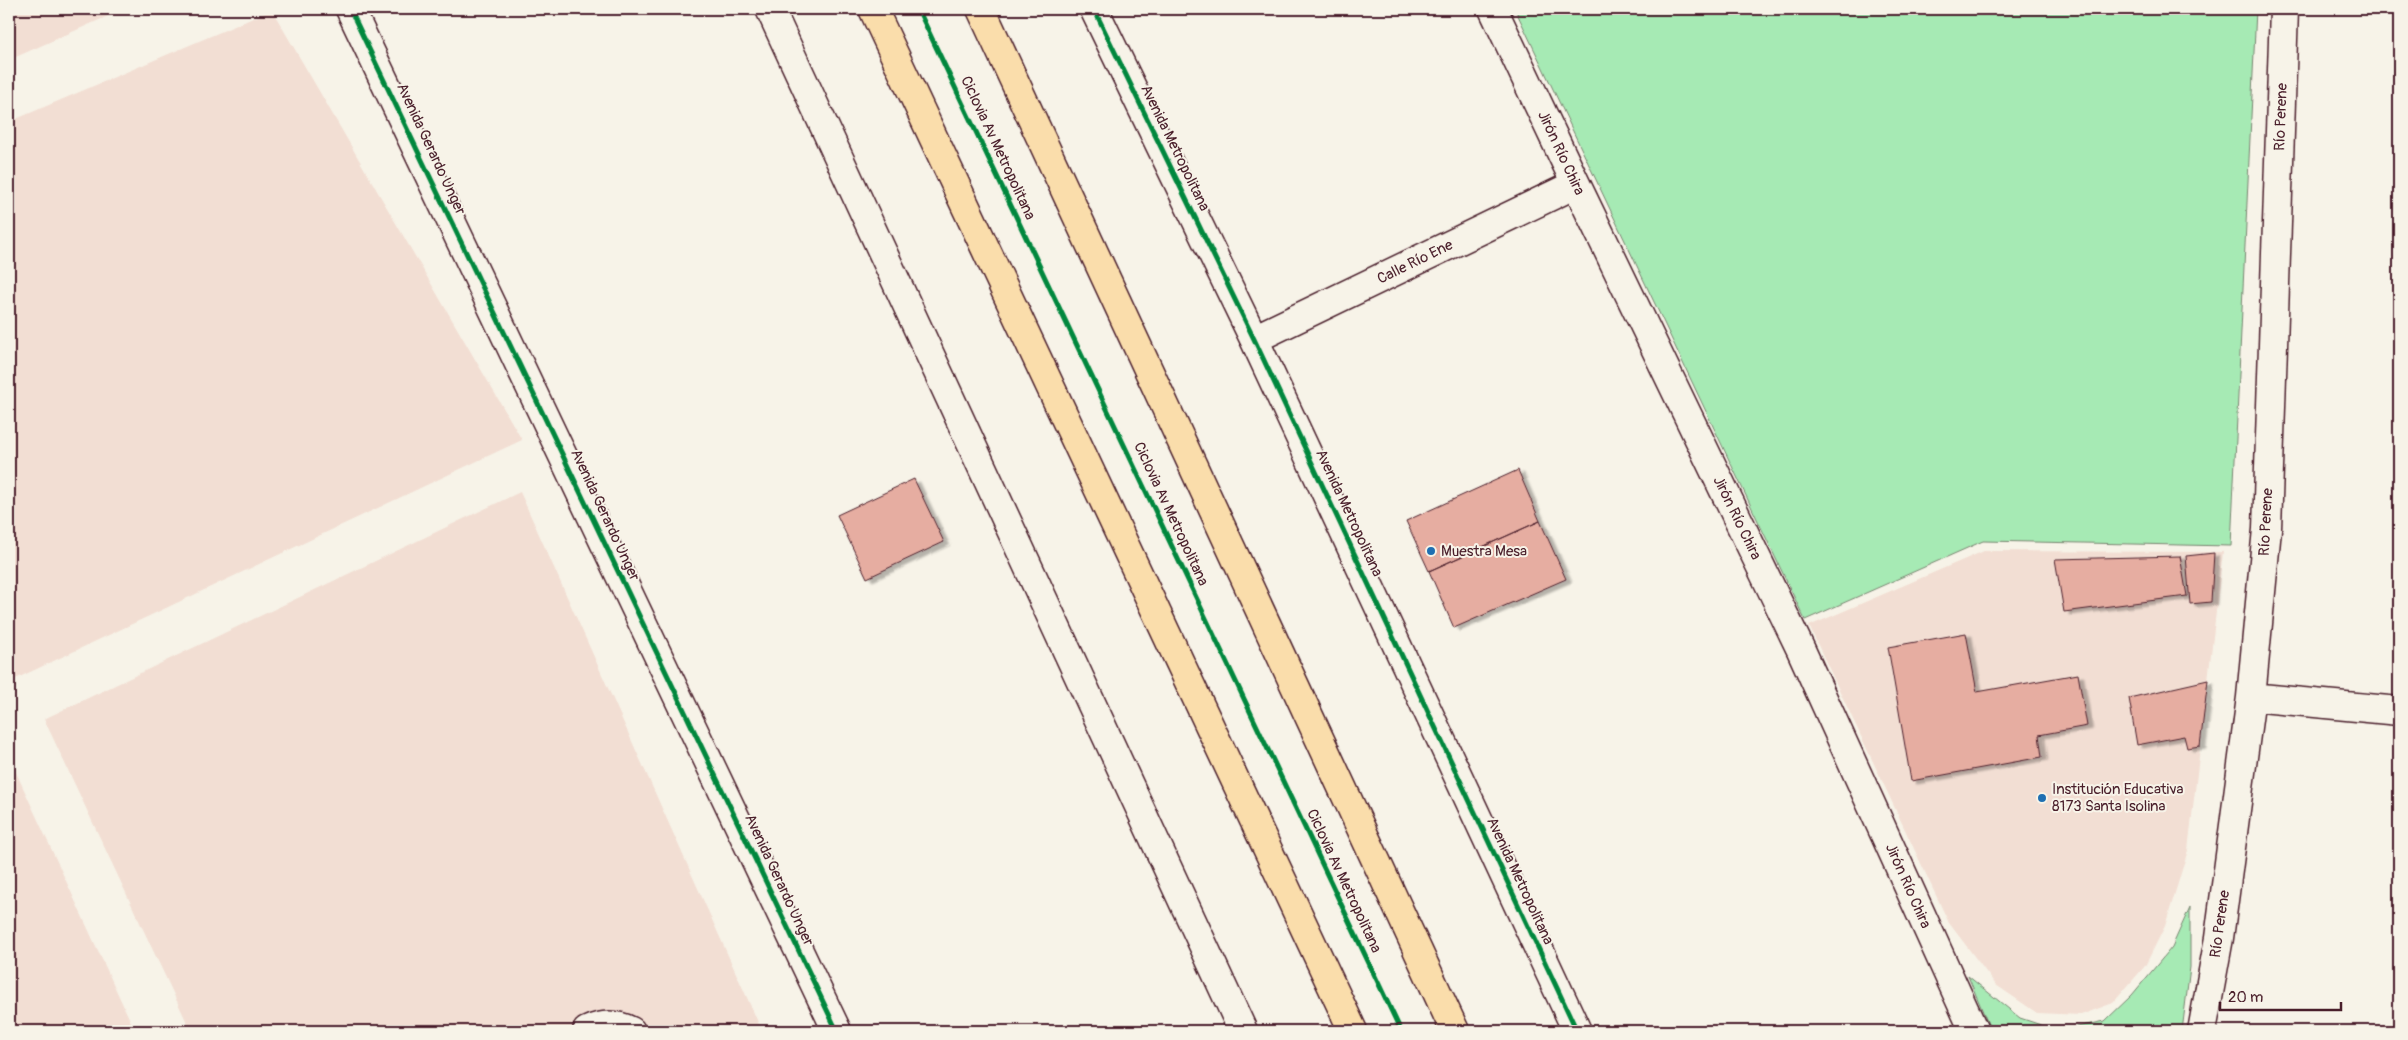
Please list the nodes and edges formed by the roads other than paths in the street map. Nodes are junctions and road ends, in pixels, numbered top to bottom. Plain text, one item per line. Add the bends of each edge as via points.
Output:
1 (350, 9) edge
2 (770, 9) edge
3 (873, 9) edge
4 (981, 9) edge
5 (1094, 9) edge
6 (1493, 9) edge
7 (2284, 9) edge
8 (1576, 184) junction
9 (1254, 339) junction
10 (2252, 697) junction
11 (2399, 712) edge
12 (587, 1031) edge
13 (631, 1031) edge
14 (837, 1031) edge
15 (1244, 1031) edge
16 (1353, 1031) edge
17 (1455, 1031) edge
18 (1577, 1031) edge
19 (1974, 1031) edge
20 (2202, 1031) edge

1 - 14 street, Avenida Gerardo Unger
2 - 15 street
3 - 16 main road
4 - 17 main road
5 - 9 street, Avenida Metropolitana
6 - 8 street, Jirón Río Chira
7 - 10 street, Río Perene via 2267,529
8 - 9 street, Calle Río Ene
8 - 19 street, Jirón Río Chira via 1801,650
9 - 18 street, Avenida Metropolitana
10 - 11 street
10 - 20 street, Río Perene
12 - 13 street via 619,1024

